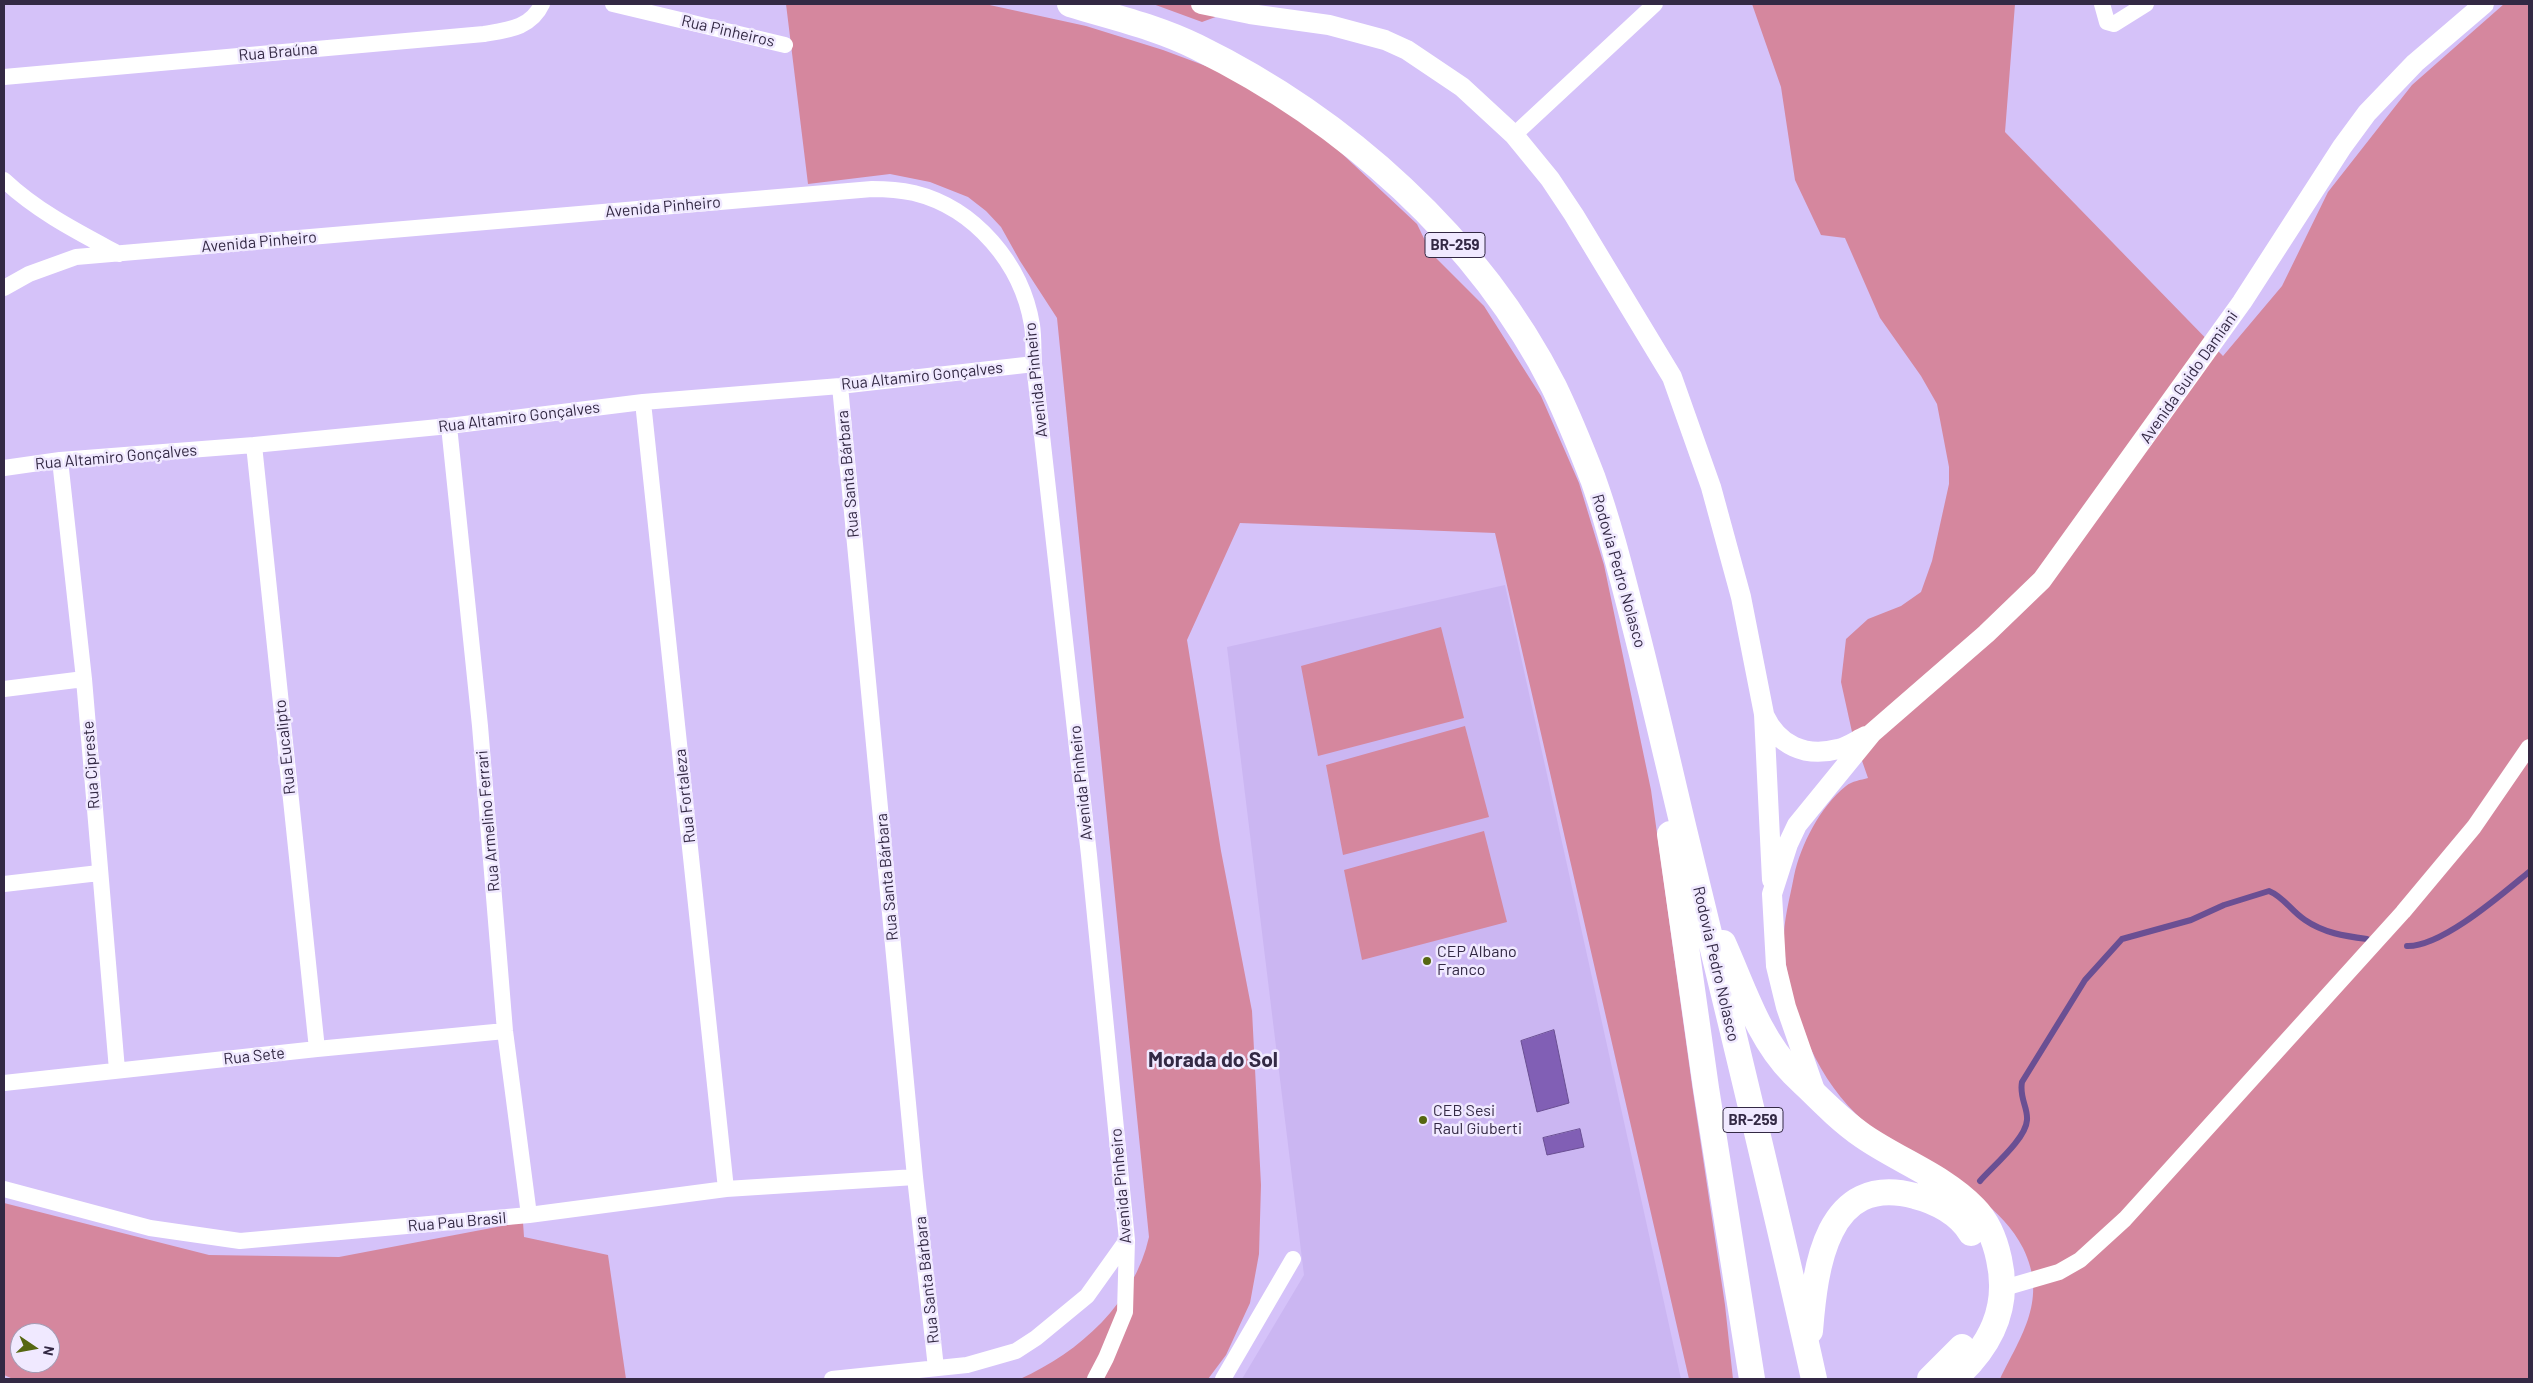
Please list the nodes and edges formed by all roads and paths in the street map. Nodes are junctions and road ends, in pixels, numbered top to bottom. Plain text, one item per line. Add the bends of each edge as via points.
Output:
1 (542, 4) edge
2 (613, 4) edge
3 (1070, 4) edge
4 (1201, 4) edge
5 (1655, 4) edge
6 (2102, 4) edge
7 (2146, 4) edge
8 (2484, 4) edge
9 (785, 45) dead end
10 (4, 77) edge
11 (1514, 135) junction
12 (4, 180) edge
13 (119, 254) junction
14 (4, 288) edge
15 (1034, 364) junction
16 (840, 386) junction
17 (643, 402) junction
18 (449, 426) junction
19 (254, 445) junction
20 (60, 460) junction
21 (4, 468) edge
22 (1644, 660) junction
23 (84, 679) junction
24 (4, 689) edge
25 (1764, 714) junction
26 (1872, 733) junction
27 (2529, 747) edge
28 (99, 873) junction
29 (4, 884) edge
30 (1698, 886) junction
31 (1772, 894) junction
32 (505, 1032) junction
33 (317, 1049) junction
34 (117, 1070) junction
35 (4, 1083) edge
36 (1817, 1096) junction
37 (915, 1177) junction
38 (4, 1189) edge
39 (726, 1189) junction
40 (528, 1215) junction
41 (1127, 1240) junction
42 (1293, 1259) dead end
43 (2004, 1288) junction
44 (1811, 1367) edge
45 (936, 1368) junction
46 (832, 1379) edge
47 (1095, 1379) edge
48 (1223, 1379) edge
49 (1752, 1379) edge
50 (1930, 1379) edge
51 (1954, 1379) edge

1 - 10 street, Rua Braúna via 525,24 484,34
2 - 9 street, Rua Pinheiros
3 - 22 highway, Rodovia Pedro Nolasco / BR-259 via 1194,45 1274,89 1311,113 1387,173 1464,254 1490,287 1554,387 1609,527
4 - 11 street via 1330,25 1385,40 1430,64 1462,87
5 - 11 street
6 - 7 street via 2108,22 2114,24
8 - 26 street, Avenida Guido Damiani via 2415,63 2367,113 2242,302 2042,580 1986,634
11 - 25 street via 1550,178 1574,214 1672,377 1711,487 1741,597
12 - 13 street via 59,222
13 - 14 street, Avenida Pinheiro via 76,257 29,274
13 - 15 street, Avenida Pinheiro via 872,189 891,190 913,193 951,208 991,240 1018,277 1033,326
15 - 16 street, Rua Altamiro Gonçalves
15 - 41 street, Avenida Pinheiro via 1089,855
16 - 17 street, Rua Altamiro Gonçalves
16 - 37 street, Rua Santa Bárbara
17 - 18 street, Rua Altamiro Gonçalves
17 - 39 street, Rua Fortaleza
18 - 19 street, Rua Altamiro Gonçalves
18 - 32 street, Rua Armelino Ferrari via 480,726
19 - 20 street, Rua Altamiro Gonçalves
19 - 33 street, Rua Eucalipto
20 - 21 street, Rua Altamiro Gonçalves
20 - 23 street, Rua Cipreste
22 - 30 highway, Rodovia Pedro Nolasco / BR-259
22 - 49 highway
23 - 24 street
23 - 28 street, Rua Cipreste
25 - 26 street, Avenida Guido Damiani via 1782,742 1799,749 1839,749
25 - 31 street
26 - 31 street, Avenida Guido Damiani via 1797,825
27 - 43 street via 2474,827 2403,912 2125,1219 2080,1260 2059,1272
28 - 29 street
28 - 34 street, Rua Cipreste
30 - 36 highway via 1771,1047
30 - 44 highway, Rodovia Pedro Nolasco / BR-259
31 - 36 street, Avenida Guido Damiani via 1776,966 1789,1016
32 - 33 street, Rua Sete
32 - 40 street, Rua Armelino Ferrari
33 - 34 street, Rua Sete
34 - 35 street, Rua Sete
36 - 43 highway via 1863,1136 1948,1187 1975,1209 1996,1244
37 - 39 street, Rua Pau Brasil
37 - 45 street, Rua Santa Bárbara
38 - 40 street, Rua Pau Brasil via 150,1228 240,1240
39 - 40 street, Rua Pau Brasil
41 - 45 street via 1087,1296 1036,1338 1016,1351 992,1359
41 - 47 street, Avenida Pinheiro via 1125,1312
42 - 48 street
43 - 51 highway via 1994,1328 1970,1365
44 - 50 highway via 1814,1283 1821,1252 1832,1227 1854,1202 1868,1194 1902,1192 1946,1209 1968,1226 1982,1250 1988,1276 1985,1302 1976,1326 1958,1353
45 - 46 street

